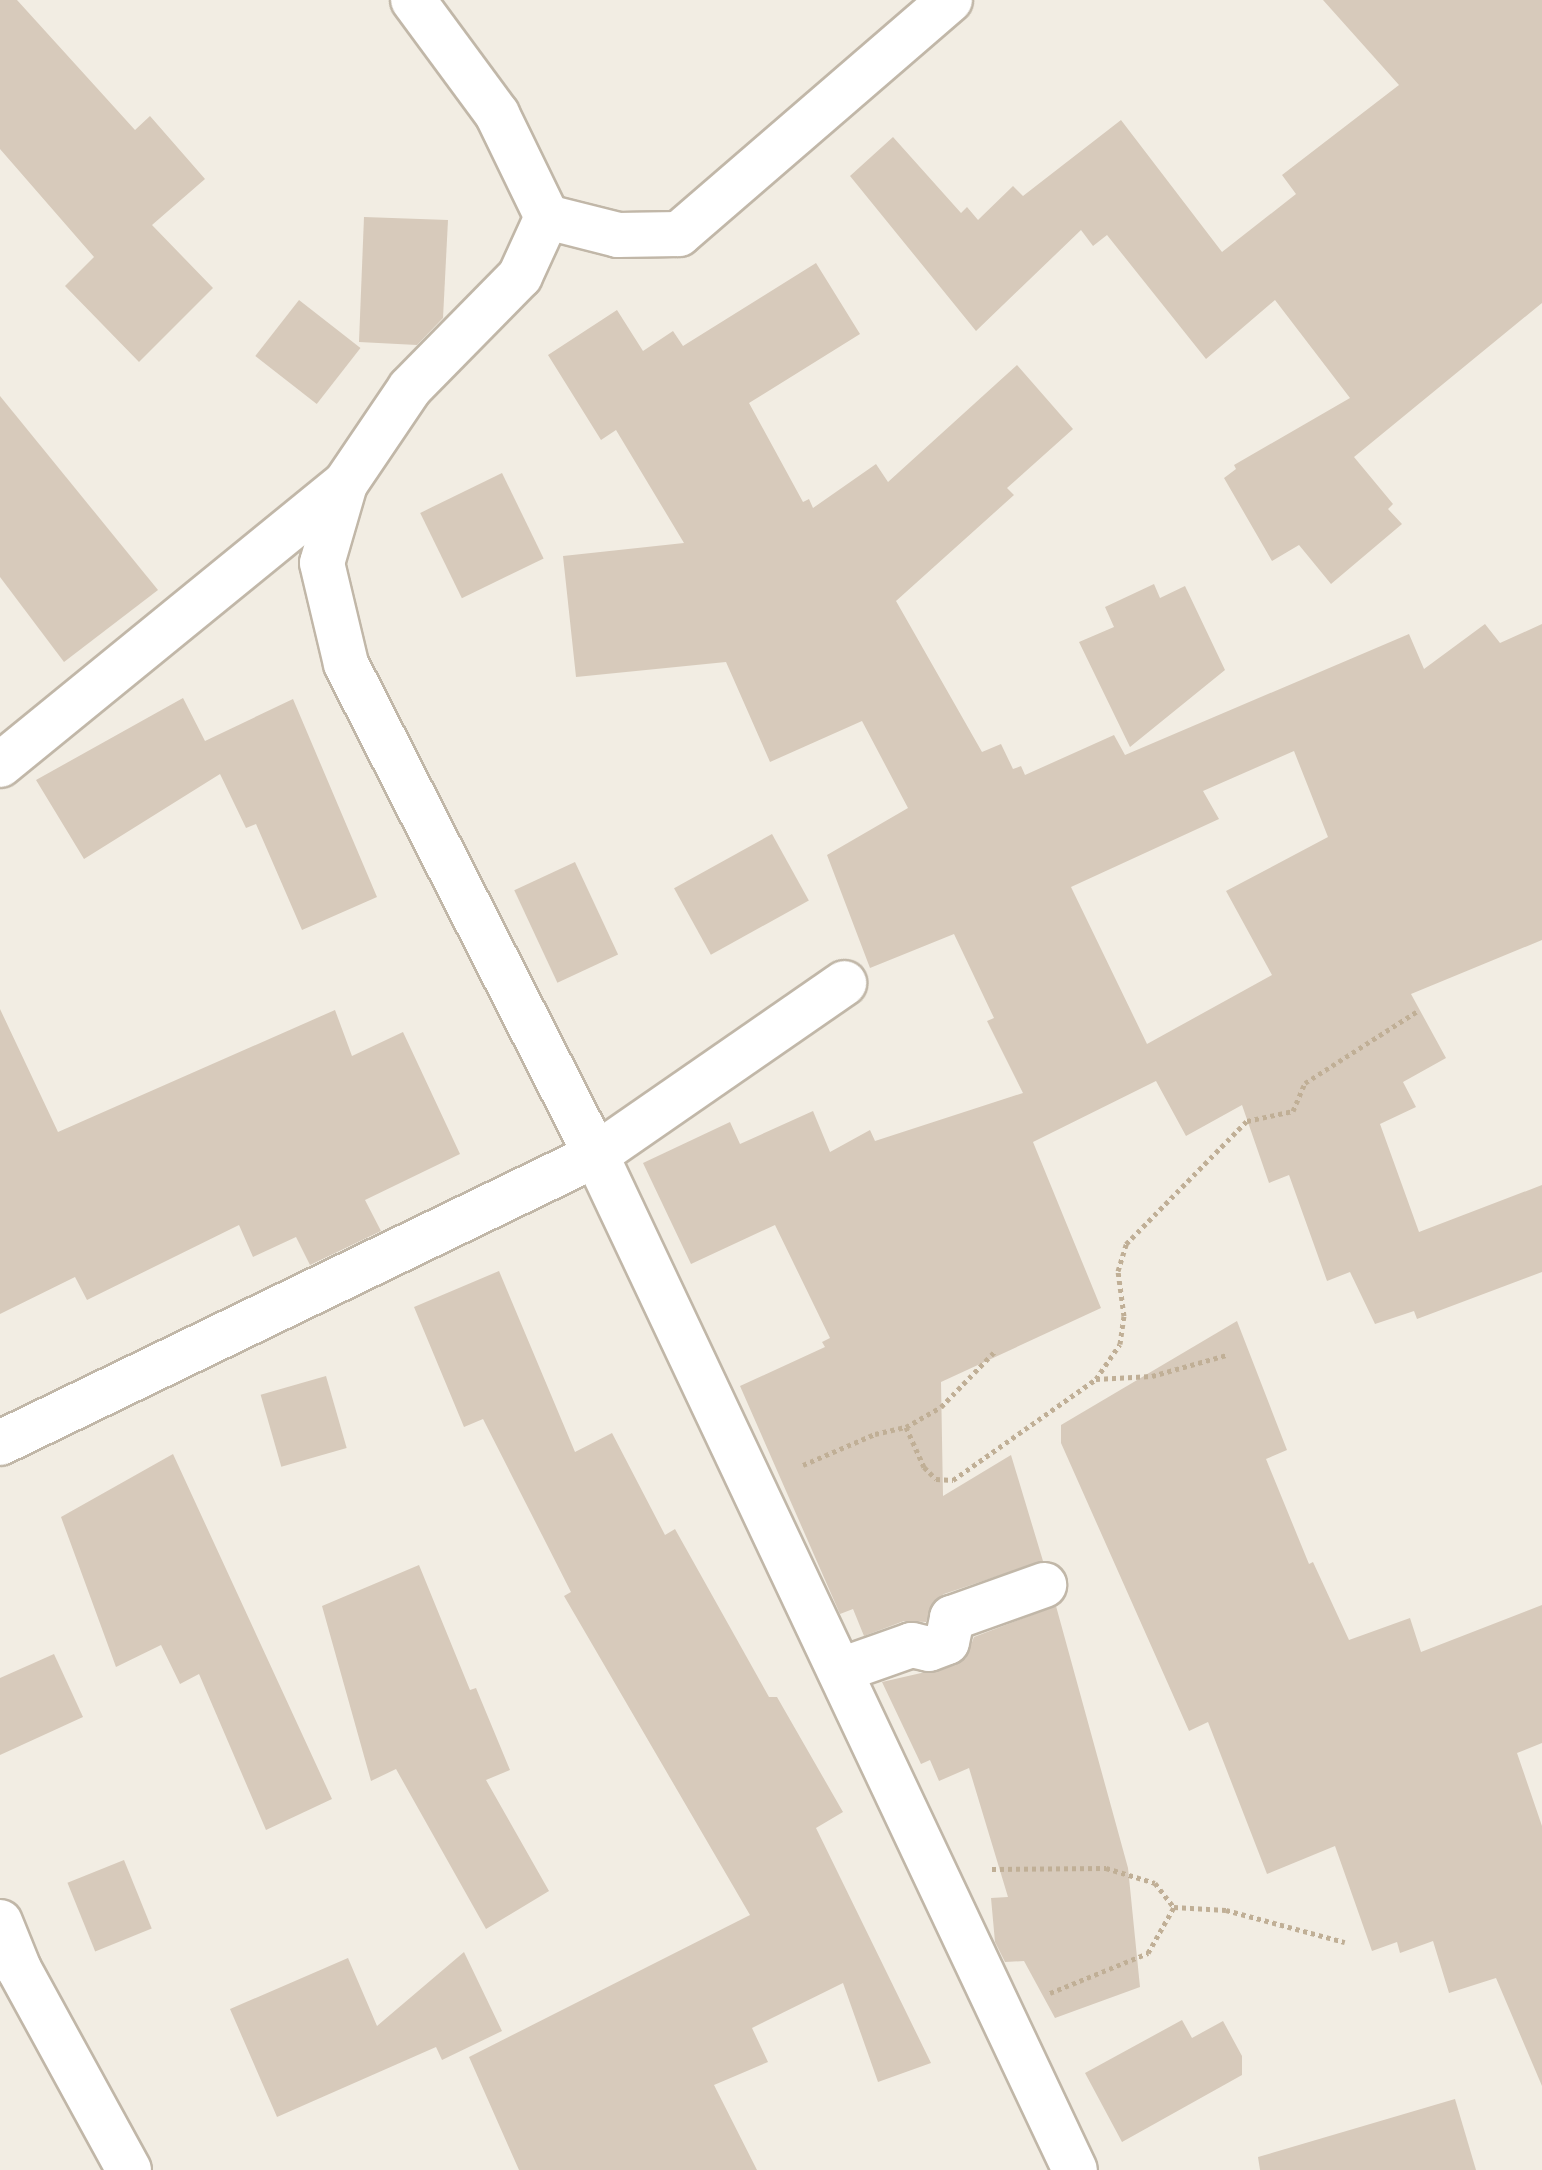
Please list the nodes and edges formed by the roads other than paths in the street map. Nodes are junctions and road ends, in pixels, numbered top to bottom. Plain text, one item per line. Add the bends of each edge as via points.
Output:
1 (413, 0) edge
2 (950, 0) edge
3 (547, 217) junction
4 (345, 484) junction
5 (0, 765) edge
6 (844, 983) dead end
7 (596, 1155) junction
8 (0, 1443) edge
9 (1044, 1585) dead end
10 (841, 1670) junction
11 (0, 1922) edge
12 (129, 2170) edge
13 (1075, 2170) edge

1 - 3 street via 497,114
2 - 3 street via 679,234 618,235
3 - 4 street via 520,276 410,388
4 - 5 street
4 - 7 street via 322,563 346,664
6 - 7 street
7 - 8 street
7 - 10 street
9 - 10 street via 952,1618 947,1642 929,1649 912,1645
10 - 13 street
11 - 12 street via 19,1969

